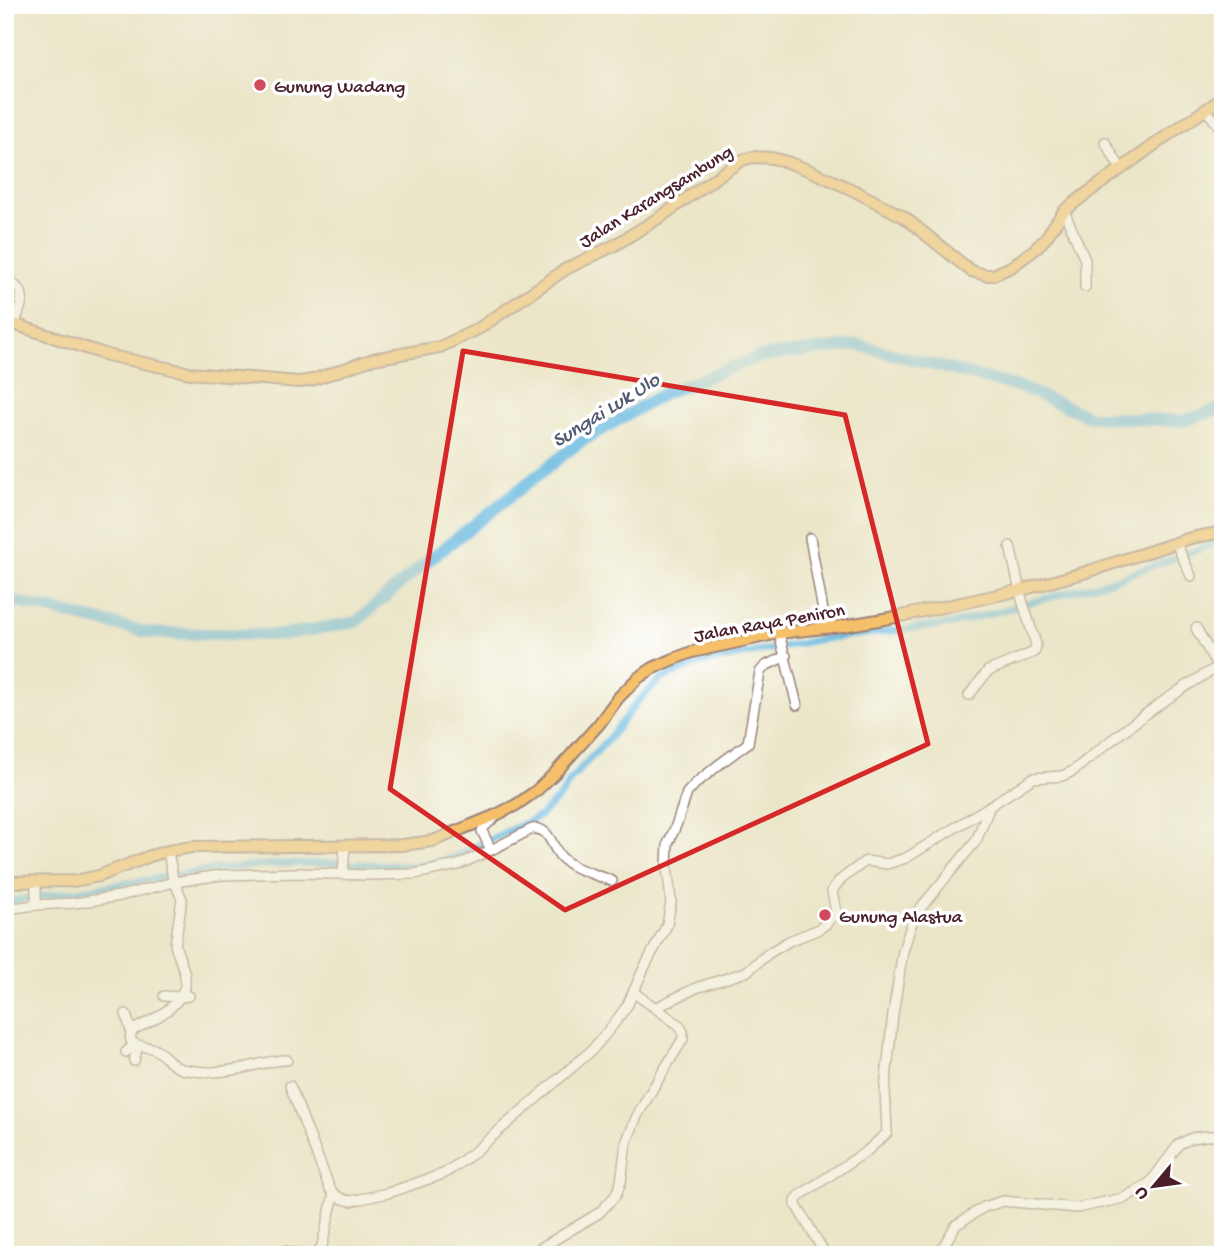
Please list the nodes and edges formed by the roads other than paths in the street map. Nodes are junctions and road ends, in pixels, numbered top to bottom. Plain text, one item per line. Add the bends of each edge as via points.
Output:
1 (1223, 98) edge
2 (1206, 110) junction
3 (1223, 131) edge
4 (1105, 142) dead end
5 (1120, 167) junction
6 (1064, 211) junction
7 (5, 277) edge
8 (1085, 287) dead end
9 (13, 321) edge
10 (1223, 532) edge
11 (810, 538) dead end
12 (1010, 545) dead end
13 (1179, 550) junction
14 (1191, 576) dead end
15 (1022, 595) junction
16 (826, 628) junction
17 (1196, 628) dead end
18 (783, 646) junction
19 (1221, 665) edge
20 (969, 695) dead end
21 (797, 705) dead end
22 (990, 806) junction
23 (496, 815) junction
24 (490, 848) junction
25 (344, 850) junction
26 (167, 851) junction
27 (343, 871) junction
28 (173, 880) junction
29 (612, 881) dead end
30 (5, 882) edge
31 (36, 884) junction
32 (36, 903) junction
33 (5, 909) edge
34 (633, 992) junction
35 (164, 996) dead end
36 (185, 997) junction
37 (655, 1008) junction
38 (126, 1014) dead end
39 (131, 1031) junction
40 (136, 1045) junction
41 (126, 1052) dead end
42 (287, 1060) dead end
43 (134, 1061) dead end
44 (289, 1086) dead end
45 (1223, 1136) edge
46 (334, 1194) junction
47 (824, 1254) edge
48 (263, 1255) edge
49 (302, 1255) edge
50 (317, 1255) edge
51 (529, 1255) edge
52 (938, 1255) edge

1 - 2 main road, Jalan Karangsambung
2 - 3 street
2 - 5 main road, Jalan Karangsambung
4 - 5 street
5 - 6 main road, Jalan Karangsambung
6 - 8 street via 1084,260
6 - 9 main road, Jalan Karangsambung via 1034,250 1003,271 985,275 971,271 904,217 855,191 787,162 753,157 462,337 440,347 373,359 299,382 190,373 107,355
7 - 9 street via 23,295
10 - 13 main road, Jalan Raya Peniron
11 - 16 street
12 - 15 street
13 - 14 street
13 - 15 main road, Jalan Raya Peniron via 1083,573
15 - 16 main road, Jalan Raya Peniron
15 - 20 street via 1035,651 987,672
16 - 18 main road, Jalan Raya Peniron
17 - 19 street
18 - 21 street
18 - 23 main road, Jalan Raya Peniron via 692,652 645,673 549,779
18 - 34 street via 760,672 748,743 685,797 668,845 671,902 667,925
19 - 22 street via 1157,705 1073,771 1033,778
22 - 37 street via 906,858 887,864 864,862 832,891 836,912 826,924 769,953 746,972 696,988
22 - 47 street via 976,841 912,920 893,1014 885,1089 887,1133 867,1152 796,1199
23 - 24 street via 483,833
23 - 25 main road, Jalan Raya Peniron via 426,843
24 - 27 street via 458,865 414,874
24 - 29 street via 542,829 568,863
25 - 26 main road, Jalan Raya Peniron via 192,847
25 - 27 street
26 - 28 street
26 - 31 main road, Jalan Raya Peniron via 99,876
27 - 28 street
28 - 32 street via 120,896
28 - 36 street via 182,899 175,945 185,974
30 - 31 main road, Jalan Raya Peniron
31 - 32 street
32 - 33 street
34 - 37 street
34 - 46 street via 621,1016 592,1050 448,1171 388,1193 348,1200
35 - 36 street
36 - 39 street
37 - 51 street via 679,1025 683,1038 637,1116 626,1143 616,1195 599,1213
38 - 39 street
39 - 40 street
40 - 41 street
40 - 42 street via 156,1049 178,1068 192,1070 231,1071
40 - 43 street
44 - 46 street
45 - 52 street via 1192,1138 1179,1144 1150,1183 1124,1198 1077,1208 1003,1201 984,1206 956,1225
46 - 50 street
48 - 49 street via 287,1251

